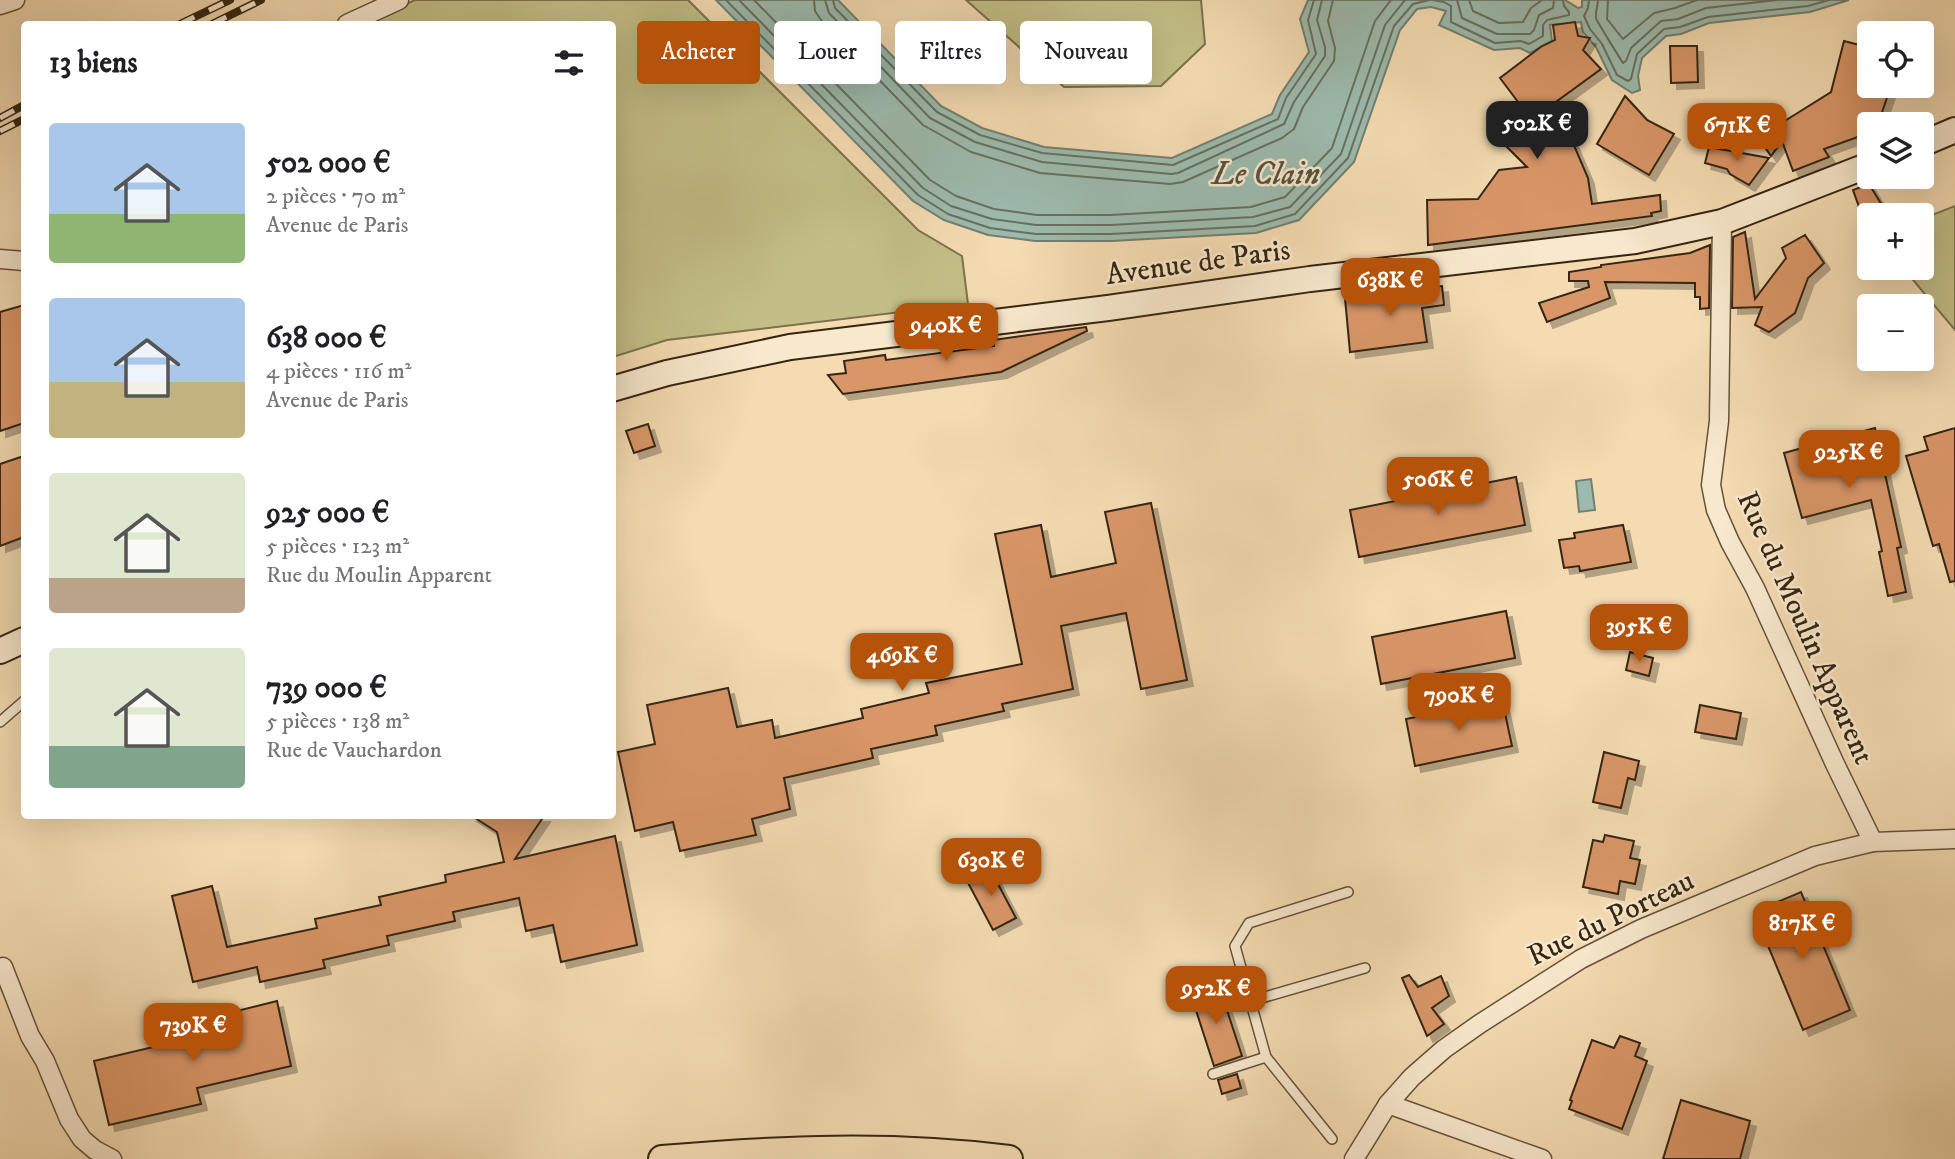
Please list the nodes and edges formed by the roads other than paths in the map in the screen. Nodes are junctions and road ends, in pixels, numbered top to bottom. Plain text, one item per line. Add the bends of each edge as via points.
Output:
1 (15, 0) edge
2 (399, 0) edge
3 (0, 5) edge
4 (353, 21) edge
5 (1955, 130) edge
6 (1934, 139) edge
7 (1857, 170) edge
8 (1722, 222) junction
9 (0, 259) edge
10 (21, 261) edge
11 (616, 388) edge
12 (21, 641) edge
13 (0, 651) edge
14 (21, 704) edge
15 (0, 722) edge
16 (1955, 839) edge
17 (1873, 842) junction
18 (1348, 892) dead end
19 (1, 963) edge
20 (1365, 968) dead end
21 (1251, 1001) junction
22 (1266, 1057) junction
23 (1213, 1074) dead end
24 (1388, 1104) junction
25 (1332, 1139) dead end
26 (112, 1159) edge
27 (662, 1159) edge
28 (1009, 1159) edge
29 (1354, 1159) edge
30 (1542, 1159) edge

1 - 3 street
2 - 4 street
5 - 6 main road
7 - 8 main road, Avenue de Paris
8 - 11 main road, Avenue de Paris via 1635,241 790,347
8 - 17 street, Rue du Moulin Apparent via 1719,421 1711,485 1716,510
9 - 10 street
12 - 13 main road
14 - 15 lane
16 - 17 street, Rue du Porteau
17 - 24 street, Rue du Porteau via 1815,856 1581,959 1444,1049
18 - 21 lane via 1249,923 1235,946
19 - 26 street via 69,1119 82,1139
20 - 21 lane
21 - 22 lane
22 - 23 lane
22 - 25 lane
24 - 29 street, Rue du Porteau
24 - 30 street
27 - 28 main road via 832,1148

